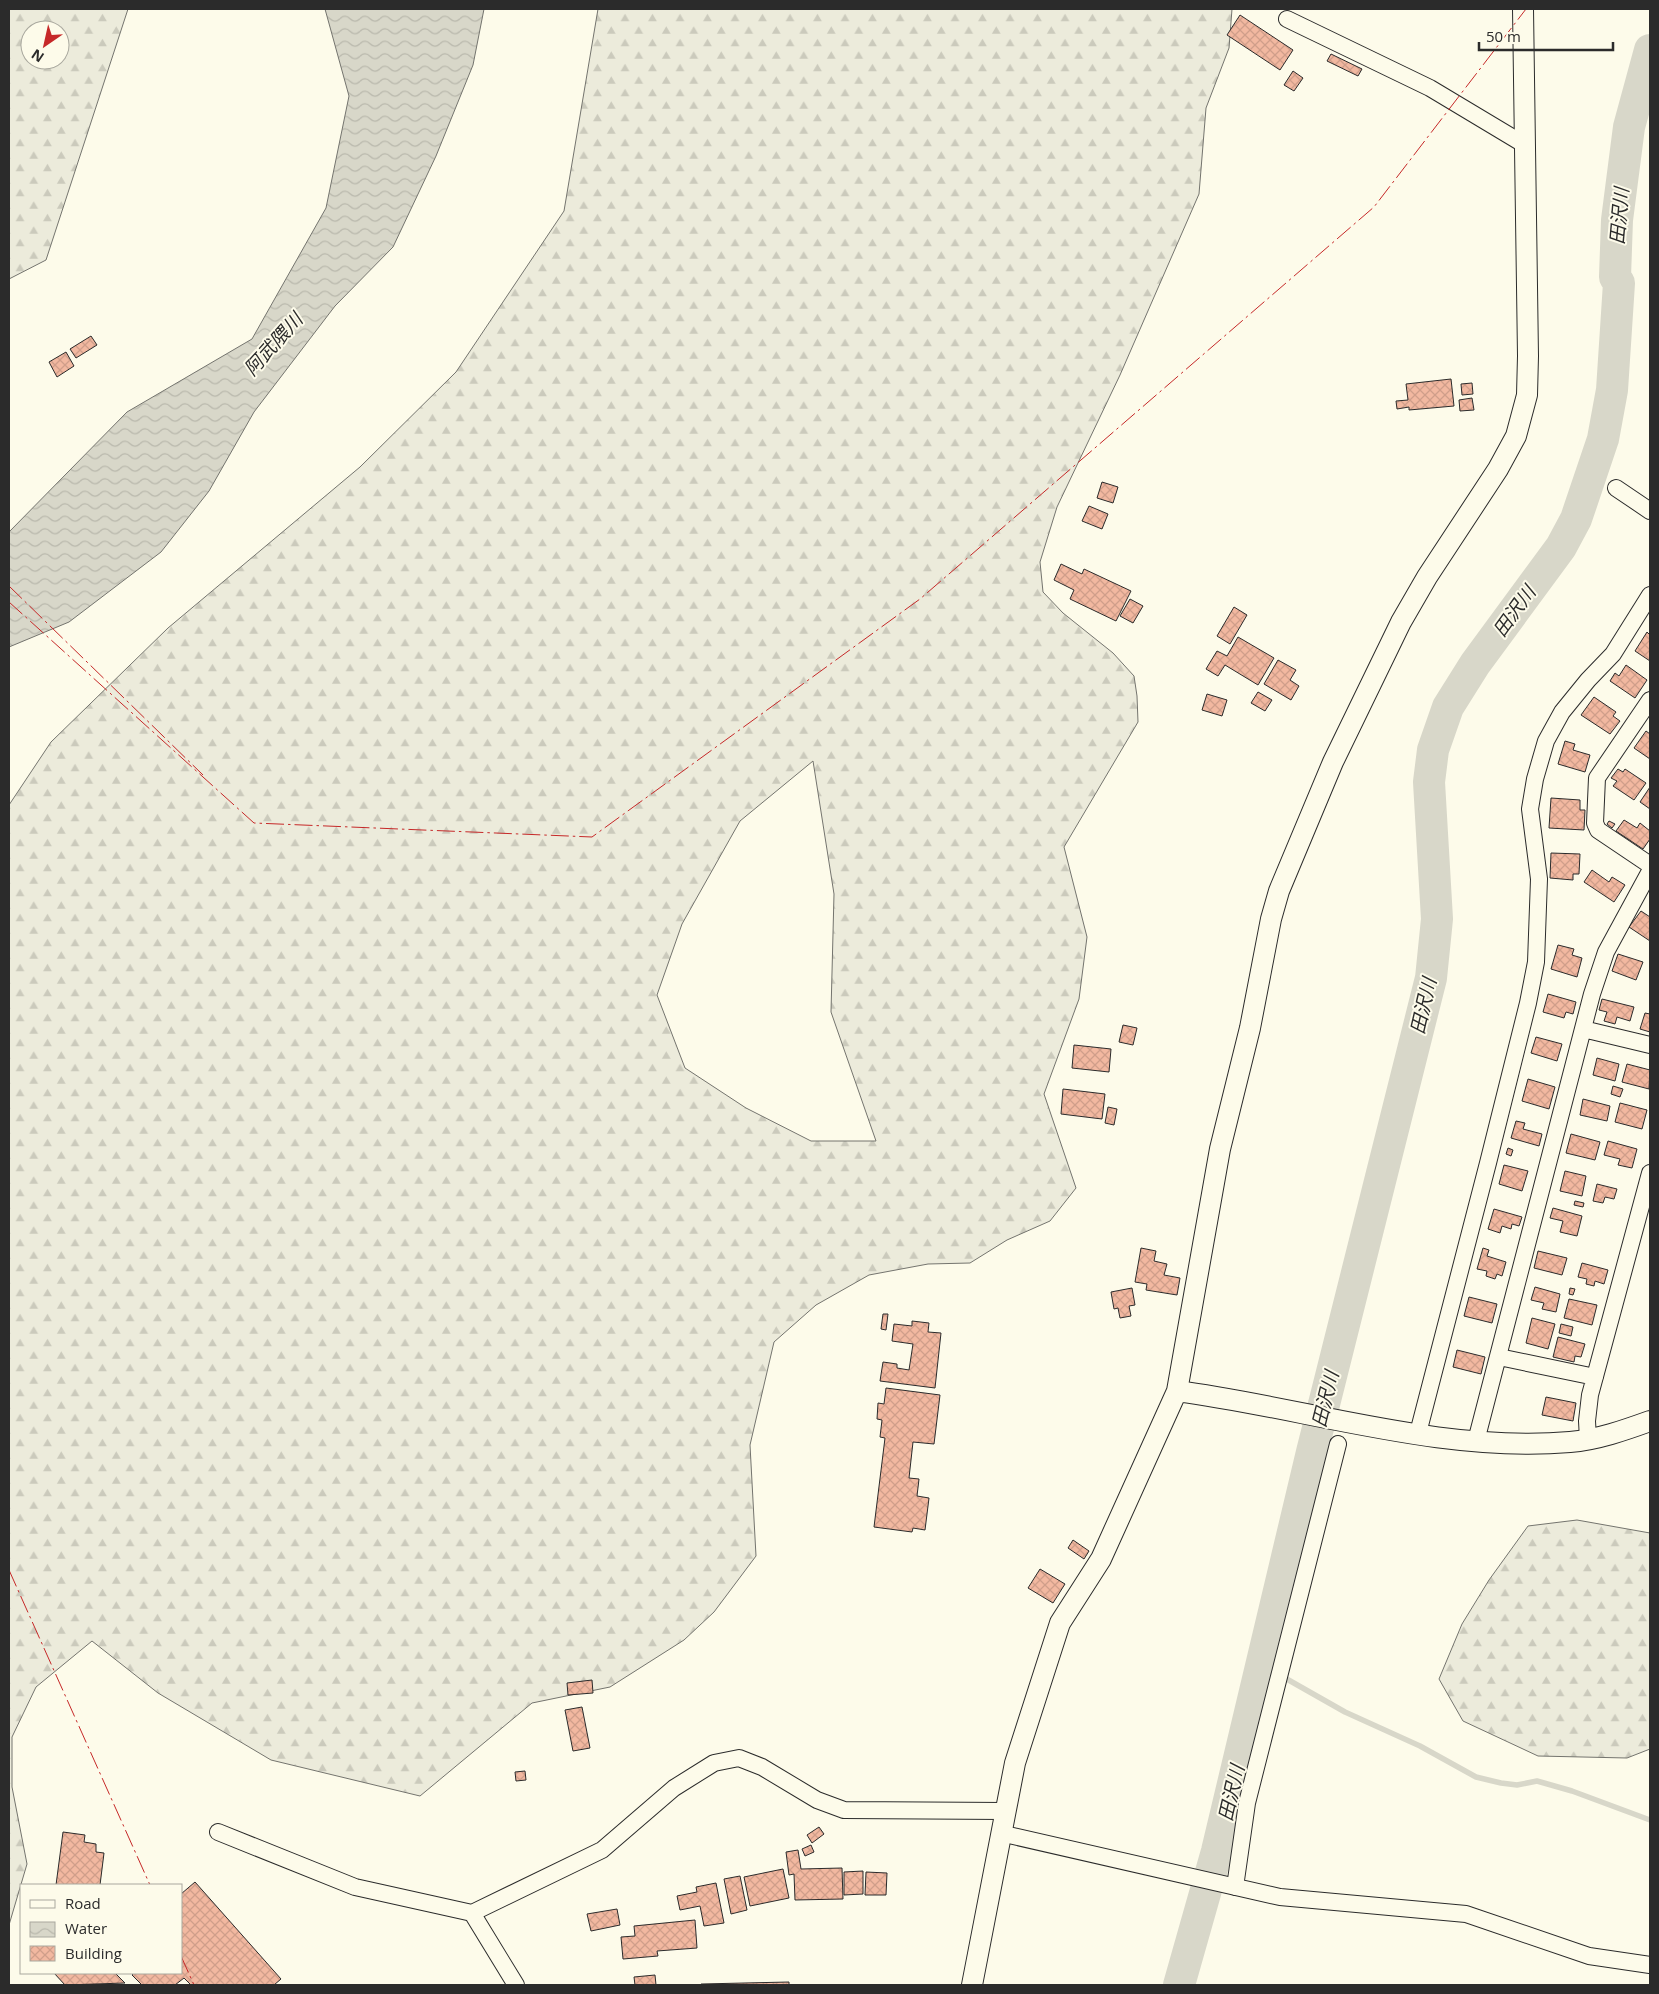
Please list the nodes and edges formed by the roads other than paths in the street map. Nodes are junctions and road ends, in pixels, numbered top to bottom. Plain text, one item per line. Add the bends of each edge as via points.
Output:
1 (1523, 9) edge
2 (1287, 19) dead end
3 (1525, 145) junction
4 (1616, 488) dead end
5 (1650, 511) edge
6 (1650, 594) edge
7 (1650, 700) edge
8 (1650, 865) edge
9 (1650, 871) edge
10 (1583, 1029) junction
11 (1650, 1046) edge
12 (1650, 1178) edge
13 (1499, 1357) junction
14 (1595, 1377) junction
15 (1177, 1391) junction
16 (1650, 1421) edge
17 (1418, 1433) junction
18 (1588, 1439) junction
19 (1476, 1441) junction
20 (1338, 1444) dead end
21 (1005, 1811) junction
22 (218, 1832) dead end
23 (1000, 1833) junction
24 (1235, 1887) junction
25 (472, 1913) junction
26 (1650, 1965) edge
27 (516, 1985) edge
28 (972, 1985) edge

1 - 3 street
2 - 3 street via 1430,88
3 - 15 street via 1528,356 1527,395 1521,423 1498,469 1401,622 1333,762 1280,891 1220,1149
4 - 5 street
6 - 17 street via 1613,654 1562,712 1546,740 1537,772 1530,809 1539,879 1536,962 1493,1145
7 - 8 street via 1598,778 1595,824 1598,830
9 - 10 street via 1606,952
10 - 11 street
10 - 13 street
12 - 14 street
13 - 14 street
13 - 19 street
14 - 18 street via 1588,1410
15 - 17 street
15 - 21 street via 1101,1559 1060,1623 1015,1763
16 - 18 street
17 - 19 street
18 - 19 street via 1526,1443
20 - 24 street via 1247,1803
21 - 23 street
21 - 25 street via 844,1810 817,1800 762,1767 739,1758 714,1763 674,1788 602,1850
22 - 25 street via 355,1888
23 - 24 street
23 - 28 street
24 - 26 street via 1280,1897 1466,1914 1589,1956
25 - 27 street

